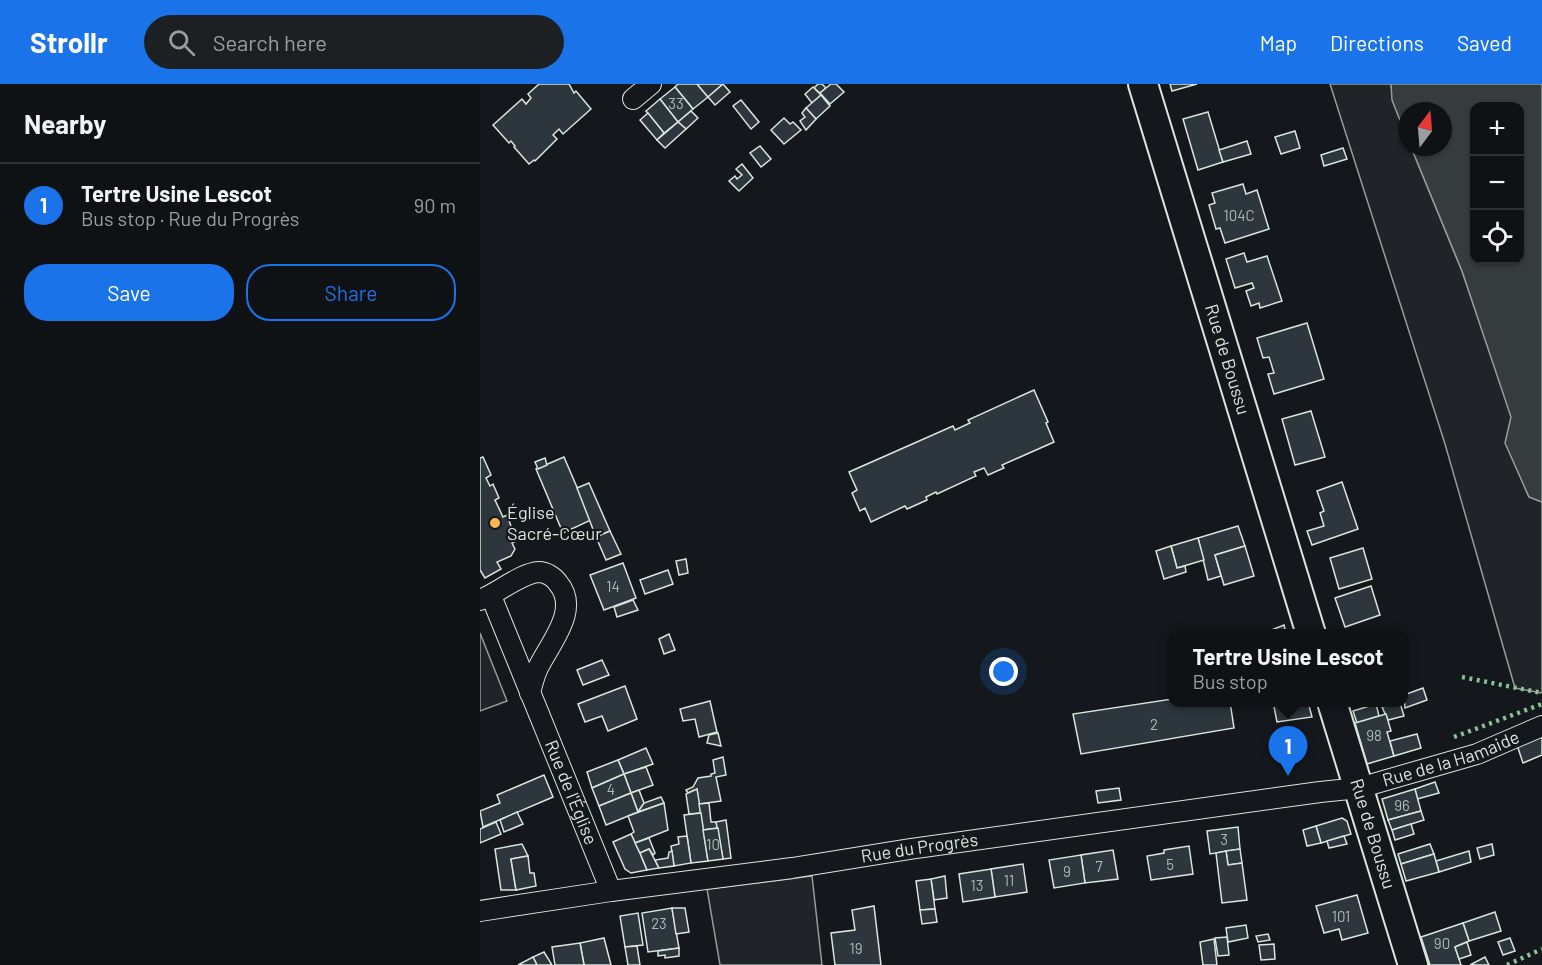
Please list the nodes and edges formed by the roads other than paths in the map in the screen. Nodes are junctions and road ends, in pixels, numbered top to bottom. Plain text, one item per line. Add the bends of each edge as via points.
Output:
1 (651, 84) edge
2 (1143, 84) edge
3 (633, 99) dead end
4 (486, 598) edge
5 (1310, 629) edge
6 (530, 693) junction
7 (1334, 707) edge
8 (1542, 726) edge
9 (1359, 788) junction
10 (611, 891) junction
11 (480, 910) edge
12 (1413, 965) edge

1 - 3 street
2 - 5 street, Rue de Boussu
4 - 6 street, Rue de l'Église
4 - 6 street, Rue de l'Église via 528,574 541,572 555,578 565,591 567,611
6 - 10 street, Rue de l'Église
7 - 9 street, Rue de Boussu
8 - 9 street, Rue de la Hamaide via 1477,754
9 - 10 street, Rue du Progrès
9 - 12 street, Rue de Boussu
10 - 11 street, Rue du Progrès

